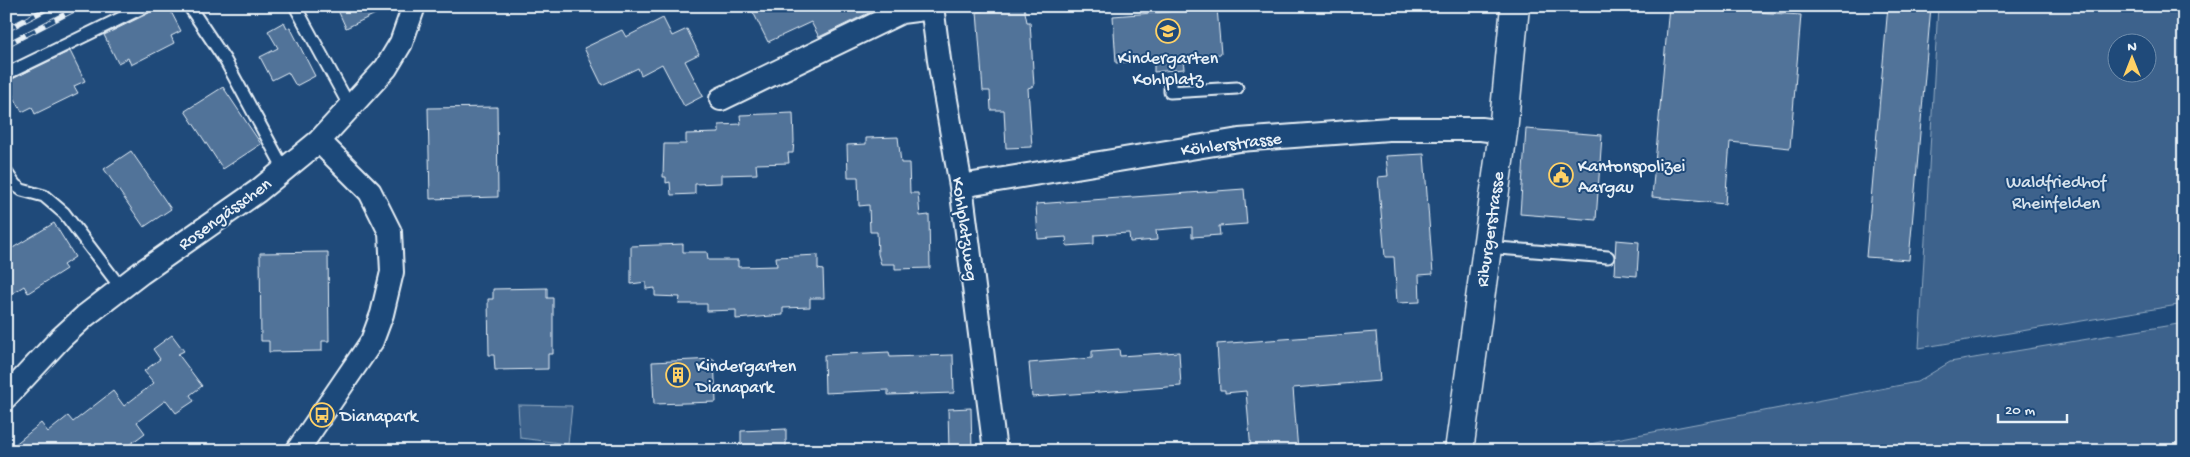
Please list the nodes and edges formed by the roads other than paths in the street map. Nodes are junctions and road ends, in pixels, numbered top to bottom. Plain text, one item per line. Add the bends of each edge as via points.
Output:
1 (146, 6) edge
2 (189, 6) edge
3 (295, 6) edge
4 (414, 6) edge
5 (1516, 6) edge
6 (932, 7) edge
7 (6, 74) edge
8 (1170, 81) dead end
9 (1237, 88) dead end
10 (721, 99) dead end
11 (350, 107) junction
12 (1503, 132) junction
13 (318, 141) junction
14 (284, 169) junction
15 (6, 172) edge
16 (962, 186) junction
17 (1486, 247) junction
18 (1608, 257) dead end
19 (121, 288) junction
20 (6, 397) edge
21 (297, 451) edge
22 (995, 451) edge
23 (1459, 451) edge

1 - 7 lane
2 - 14 lane via 230,68
3 - 11 lane
4 - 11 street, Rosengässchen via 401,43 386,68
5 - 12 street, Riburgerstrasse
6 - 10 street, Kohlplatzweg via 901,12
6 - 16 street, Kohlplatzweg
8 - 9 lane via 1170,92
11 - 13 street, Rosengässchen
12 - 16 street, Köhlerstrasse via 1480,128 1389,129 1240,140
12 - 17 street, Riburgerstrasse
13 - 14 street, Rosengässchen
13 - 21 street via 370,192 390,232 392,272 372,341
14 - 19 street, Rosengässchen
15 - 19 lane via 22,190 44,196 64,213
16 - 22 street, Kohlplatzweg
17 - 18 lane
17 - 23 street, Riburgerstrasse
19 - 20 street, Rosengässchen via 60,338

